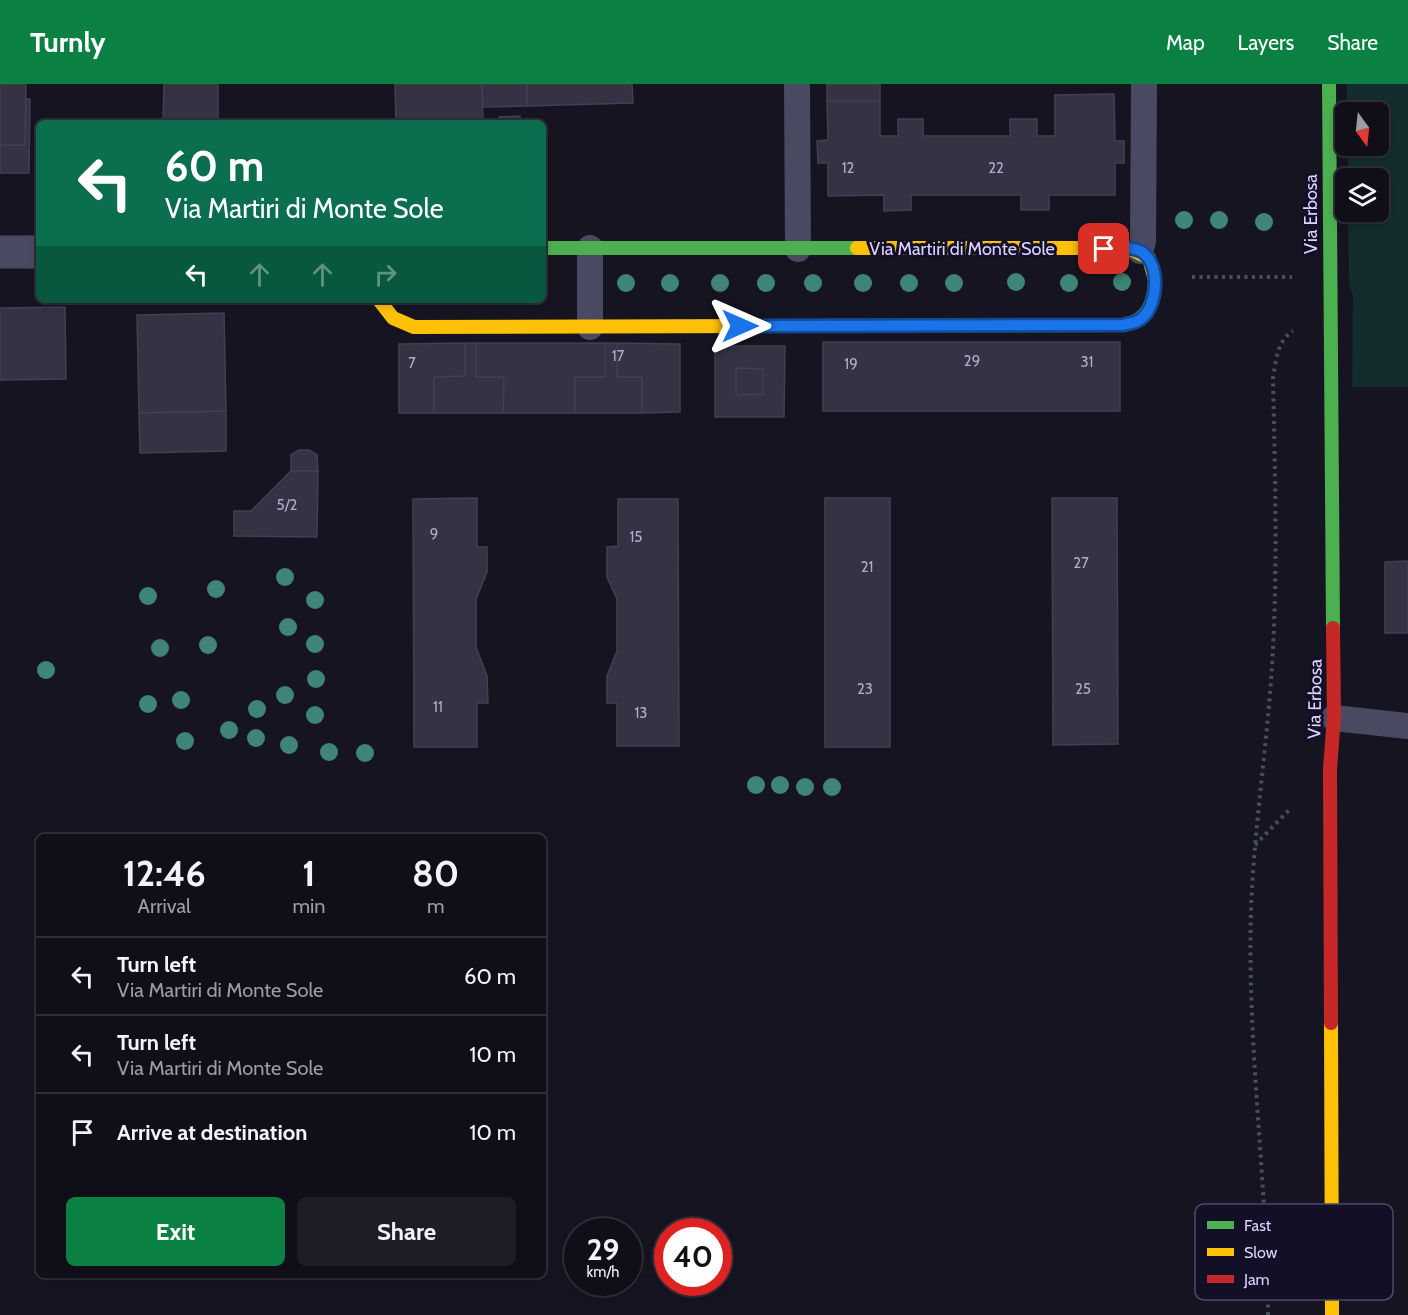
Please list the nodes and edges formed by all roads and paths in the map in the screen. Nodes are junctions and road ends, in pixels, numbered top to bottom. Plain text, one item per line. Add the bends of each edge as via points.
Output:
1 (797, 84) edge
2 (1144, 84) edge
3 (1329, 84) edge
4 (546, 248) edge
5 (590, 248) junction
6 (798, 249) junction
7 (1140, 251) junction
8 (0, 252) edge
9 (36, 252) edge
10 (1329, 276) junction
11 (1184, 277) dead end
12 (381, 303) edge
13 (1329, 308) junction
14 (590, 327) junction
15 (1334, 718) junction
16 (1408, 726) edge
17 (1265, 1204) edge
18 (1332, 1204) edge
19 (1268, 1300) edge
20 (1332, 1300) edge
21 (1269, 1315) edge
22 (1332, 1315) edge

1 - 6 lane
2 - 7 lane
3 - 10 street, Via Erbosa
4 - 5 street, Via Martiri di Monte Sole
5 - 6 street, Via Martiri di Monte Sole
5 - 14 lane
6 - 7 street, Via Martiri di Monte Sole
7 - 14 street via 1153,267 1152,305 1138,322 1123,325
8 - 9 street
10 - 11 path
10 - 13 street, Via Erbosa
12 - 14 street via 387,315 414,327
13 - 15 street, Via Erbosa
13 - 17 path via 1287,335 1277,350 1273,378 1276,580 1255,845 1251,980
15 - 16 lane
15 - 18 street, Via Erbosa via 1330,768
19 - 21 path
20 - 22 street, Via Erbosa

